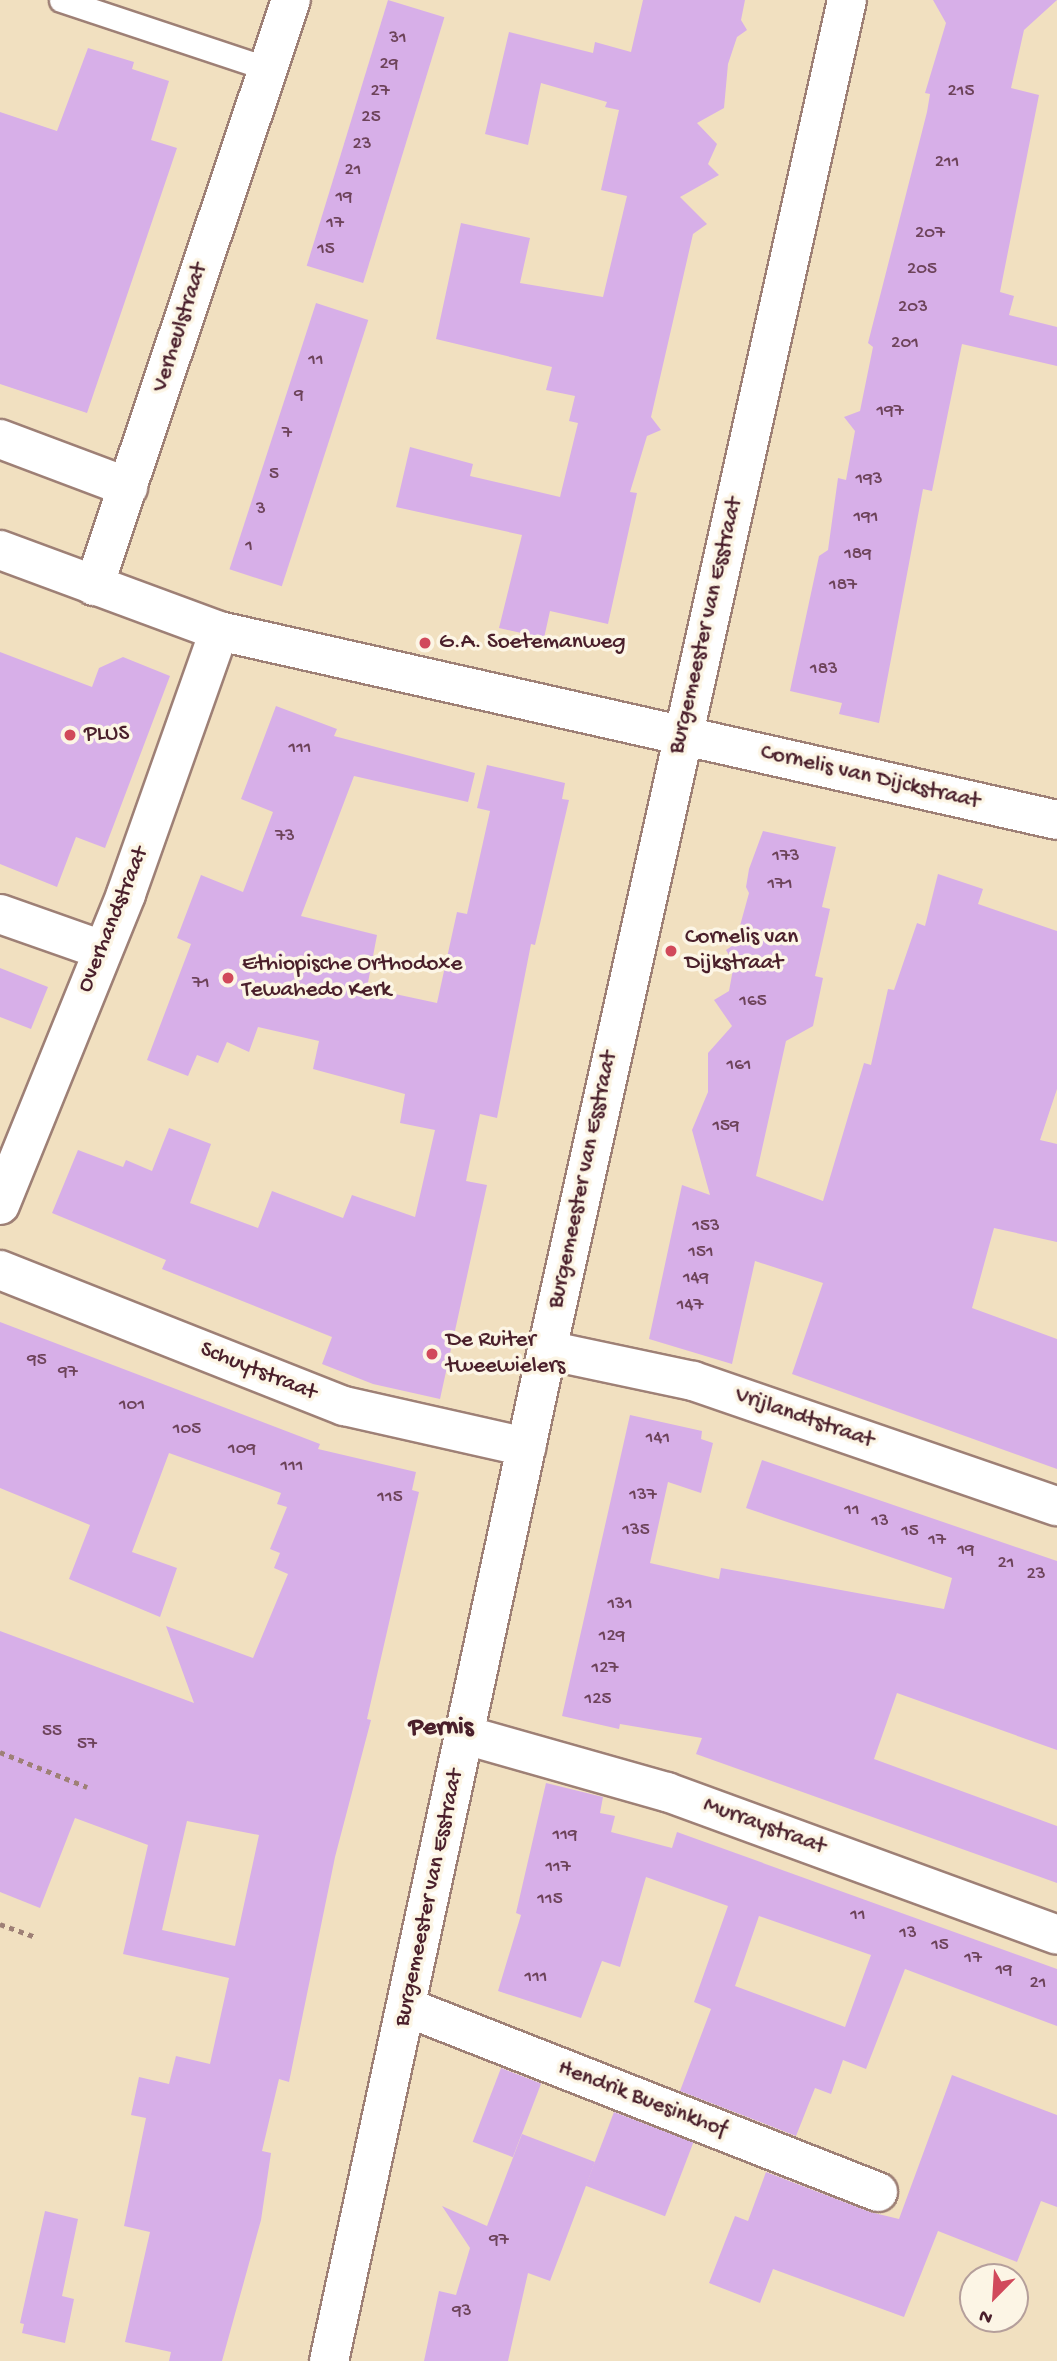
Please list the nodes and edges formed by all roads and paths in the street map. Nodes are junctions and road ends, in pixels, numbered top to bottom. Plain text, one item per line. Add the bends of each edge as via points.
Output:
1 (61, 0) edge
2 (290, 0) edge
3 (847, 0) edge
4 (268, 69) junction
5 (0, 439) edge
6 (128, 487) junction
7 (0, 550) edge
8 (94, 586) junction
9 (219, 631) junction
10 (682, 735) junction
11 (1057, 820) edge
12 (0, 914) edge
13 (102, 950) junction
14 (0, 1205) edge
15 (0, 1270) edge
16 (547, 1350) junction
17 (526, 1447) junction
18 (1057, 1506) edge
19 (465, 1735) junction
20 (0, 1752) edge
21 (87, 1787) dead end
22 (0, 1924) edge
23 (1057, 1935) edge
24 (35, 1937) dead end
25 (406, 2007) junction
26 (878, 2192) dead end
27 (329, 2361) edge

1 - 4 lane
2 - 4 street, Verheulstraat
3 - 10 street, Burgemeester van Esstraat
4 - 6 street, Verheulstraat
5 - 6 street
6 - 8 street, Verheulstraat
7 - 8 street
8 - 9 street
9 - 10 street
9 - 13 street, Overhandstraat
10 - 11 street, Cornelis van Dijckstraat
10 - 16 street, Burgemeester van Esstraat
12 - 13 street
13 - 14 street, Overhandstraat
15 - 17 street, Schuytstraat via 344,1406
16 - 17 street, Burgemeester van Esstraat
16 - 18 street, Vrijlandtstraat via 693,1381
17 - 19 street, Burgemeester van Esstraat
19 - 23 street, Murraystraat via 667,1792
19 - 25 street, Burgemeester van Esstraat
20 - 21 path
22 - 24 path
25 - 26 street, Hendrik Buesinkhof
25 - 27 street, Burgemeester van Esstraat

